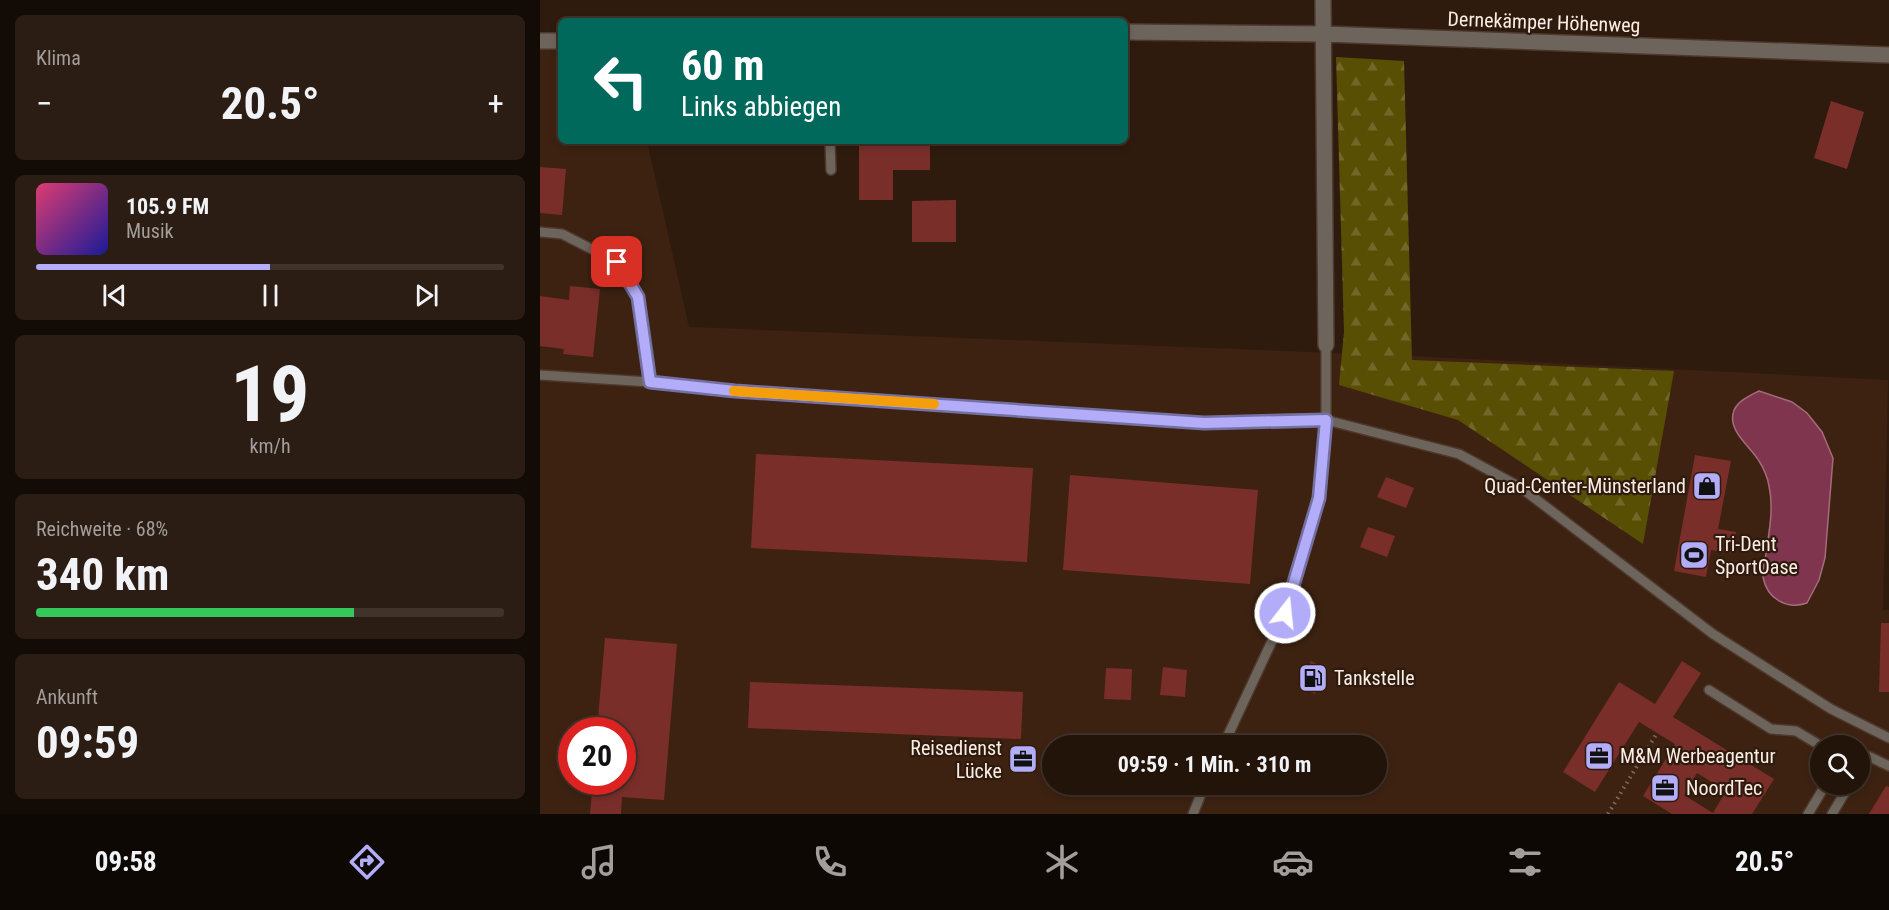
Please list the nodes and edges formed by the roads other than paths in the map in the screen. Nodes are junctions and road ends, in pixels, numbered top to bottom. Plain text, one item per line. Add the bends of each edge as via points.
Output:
1 (1323, 0) edge
2 (1128, 32) edge
3 (1324, 34) junction
4 (540, 41) edge
5 (558, 41) edge
6 (1889, 55) edge
7 (830, 144) edge
8 (831, 171) dead end
9 (540, 232) edge
10 (1326, 345) joint
11 (540, 375) edge
12 (650, 382) junction
13 (1326, 420) junction
14 (1709, 690) dead end
15 (1228, 735) edge
16 (1889, 738) edge
17 (1810, 739) edge
18 (1870, 757) edge
19 (1889, 766) edge
20 (1201, 795) edge
21 (1819, 795) edge
22 (1843, 795) edge
23 (1193, 814) edge
24 (1808, 814) edge
25 (1832, 814) edge

1 - 3 street
2 - 3 street, Dernekämper Höhenweg
3 - 6 street, Dernekämper Höhenweg
3 - 10 street
4 - 5 street
7 - 8 lane
9 - 12 lane via 562,234 617,262 638,297
10 - 13 lane
11 - 12 lane
12 - 13 lane via 1204,423
13 - 15 lane via 1319,498 1285,613
13 - 16 lane via 1459,454 1520,488 1713,634 1831,709
14 - 17 lane via 1771,729 1796,731
18 - 19 lane
20 - 23 lane
21 - 24 lane
22 - 25 lane

